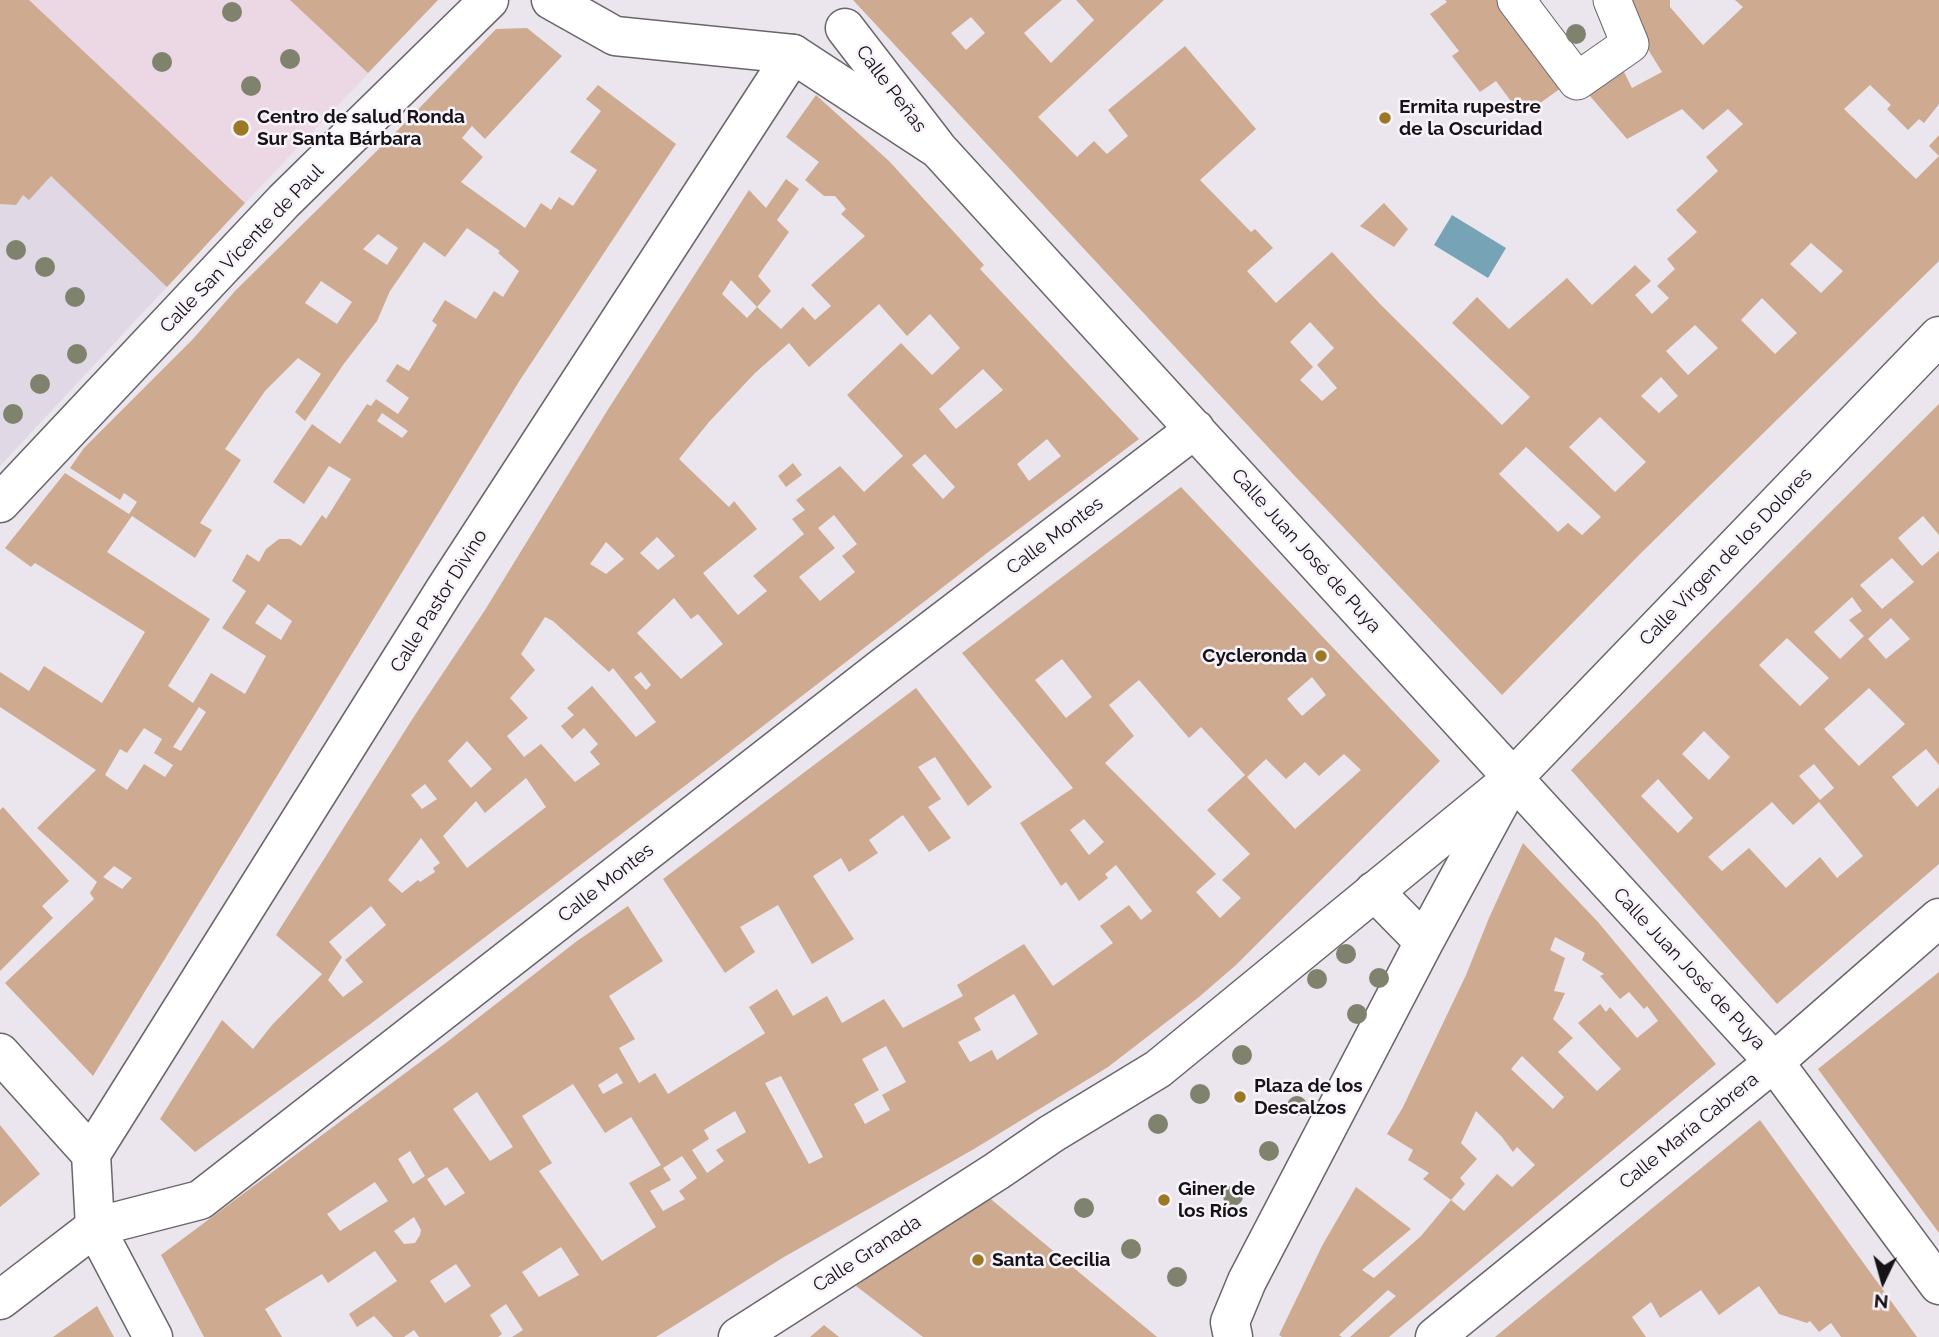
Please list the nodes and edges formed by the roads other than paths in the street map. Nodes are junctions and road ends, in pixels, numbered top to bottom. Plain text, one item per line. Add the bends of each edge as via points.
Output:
1 (489, 0) edge
2 (551, 0) edge
3 (1516, 0) edge
4 (1612, 0) edge
5 (845, 28) dead end
6 (793, 54) junction
7 (938, 149) junction
8 (1939, 336) edge
9 (1195, 429) junction
10 (0, 503) edge
11 (1513, 778) junction
12 (1374, 891) junction
13 (1939, 918) edge
14 (1424, 942) junction
15 (0, 1053) edge
16 (1774, 1062) junction
17 (92, 1154) junction
18 (95, 1227) junction
19 (1939, 1285) edge
20 (0, 1300) edge
21 (153, 1337) edge
22 (737, 1337) edge
23 (1233, 1337) edge
24 (1435, 1337) edge

1 - 10 street, Calle San Vicente de Paul via 284,201
2 - 6 street, Calle Juan José de Puya via 615,36
3 - 4 street via 1577,80 1630,44
5 - 7 street, Calle Peñas
6 - 7 street, Calle Juan José de Puya
6 - 17 street, Calle Pastor Divino via 444,591
7 - 9 street, Calle Juan José de Puya
8 - 11 street, Calle Virgen de los Dolores
9 - 11 street, Calle Juan José de Puya
9 - 18 street, Calle Montes via 200,1199
11 - 12 street
11 - 14 street
11 - 16 street, Calle Juan José de Puya
12 - 14 street
12 - 22 street, Calle Granada via 1158,1069
13 - 16 street, Calle María Cabrera
14 - 23 street via 1247,1281 1230,1322
15 - 17 street
16 - 19 street, Calle Juan José de Puya
16 - 24 street, Calle María Cabrera
17 - 18 street
18 - 20 street, Calle Montes
18 - 21 street

